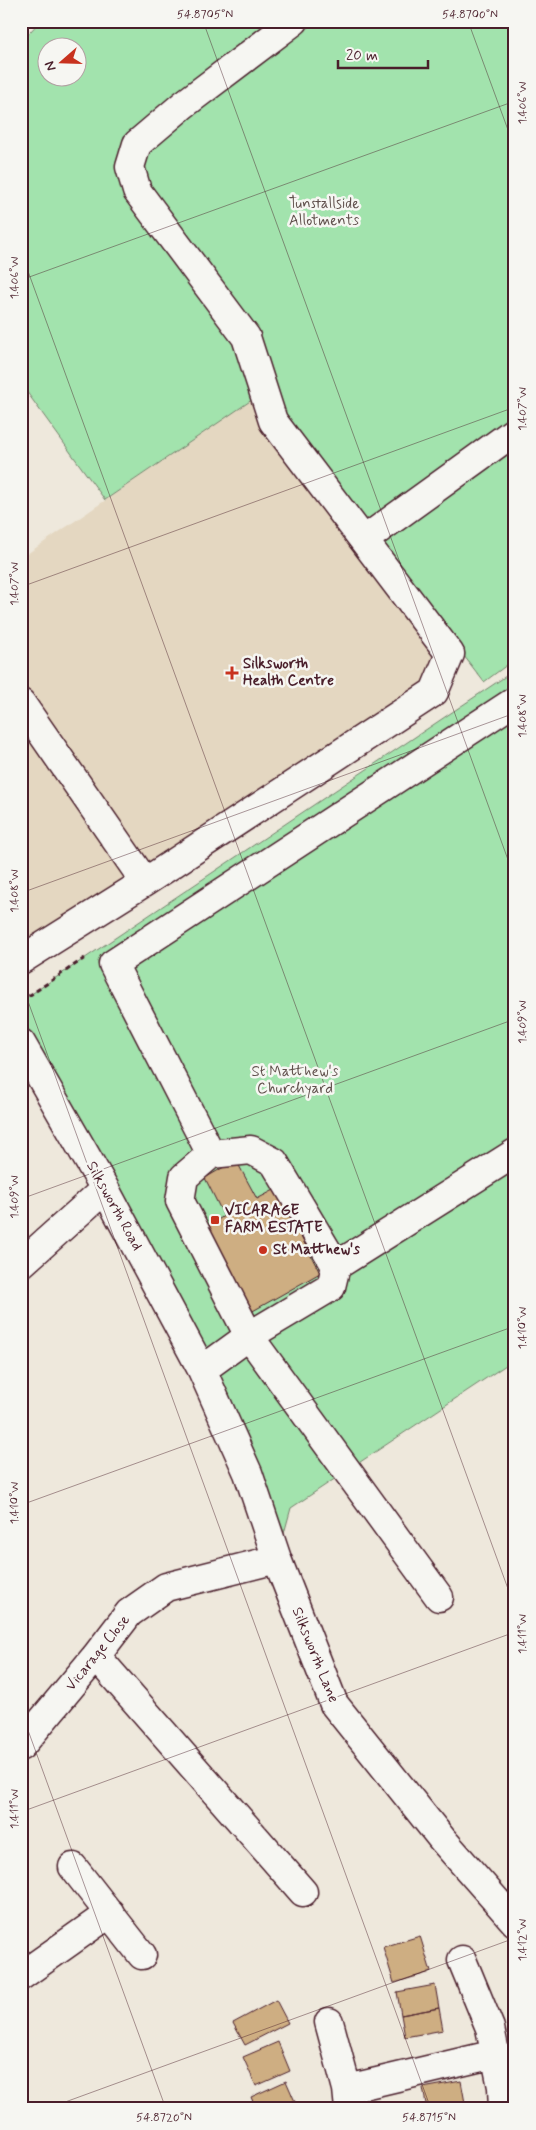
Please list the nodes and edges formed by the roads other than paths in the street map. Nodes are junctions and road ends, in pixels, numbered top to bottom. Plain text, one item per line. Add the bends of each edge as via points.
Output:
1 (294, 21) edge
2 (515, 431) edge
3 (364, 540) junction
4 (515, 701) edge
5 (21, 704) edge
6 (145, 882) junction
7 (21, 960) edge
8 (21, 1044) edge
9 (515, 1153) edge
10 (211, 1154) junction
11 (105, 1189) junction
12 (22, 1260) edge
13 (336, 1266) junction
14 (249, 1336) junction
15 (202, 1370) junction
16 (277, 1559) junction
17 (439, 1597) dead end
18 (96, 1656) junction
19 (21, 1746) edge
20 (73, 1867) dead end
21 (302, 1892) dead end
22 (110, 1913) junction
23 (515, 1922) edge
24 (142, 1955) dead end
25 (462, 1960) dead end
26 (21, 1976) edge
27 (329, 2022) dead end
28 (495, 2054) junction
29 (348, 2099) edge
30 (503, 2109) edge

1 - 3 street via 183,105 138,144 130,167 137,191 246,337 273,421
2 - 3 street
3 - 6 street via 450,654 434,692
4 - 10 street via 113,964
5 - 6 street
6 - 7 street
8 - 11 street, Silksworth Road
9 - 13 street
10 - 13 street via 251,1150 274,1162
10 - 14 street via 184,1177 180,1201
11 - 12 street
11 - 15 street, Silksworth Road
13 - 14 street via 331,1287
14 - 15 street
14 - 17 street
15 - 16 street, Silksworth Lane via 248,1472
16 - 18 street, Vicarage Close via 166,1587 129,1613
16 - 23 street, Silksworth Lane via 334,1704 442,1839
18 - 19 street, Vicarage Close
18 - 21 street
20 - 22 street
22 - 24 street
22 - 26 street
25 - 28 street via 490,2028
27 - 29 street
28 - 29 street
28 - 30 street

